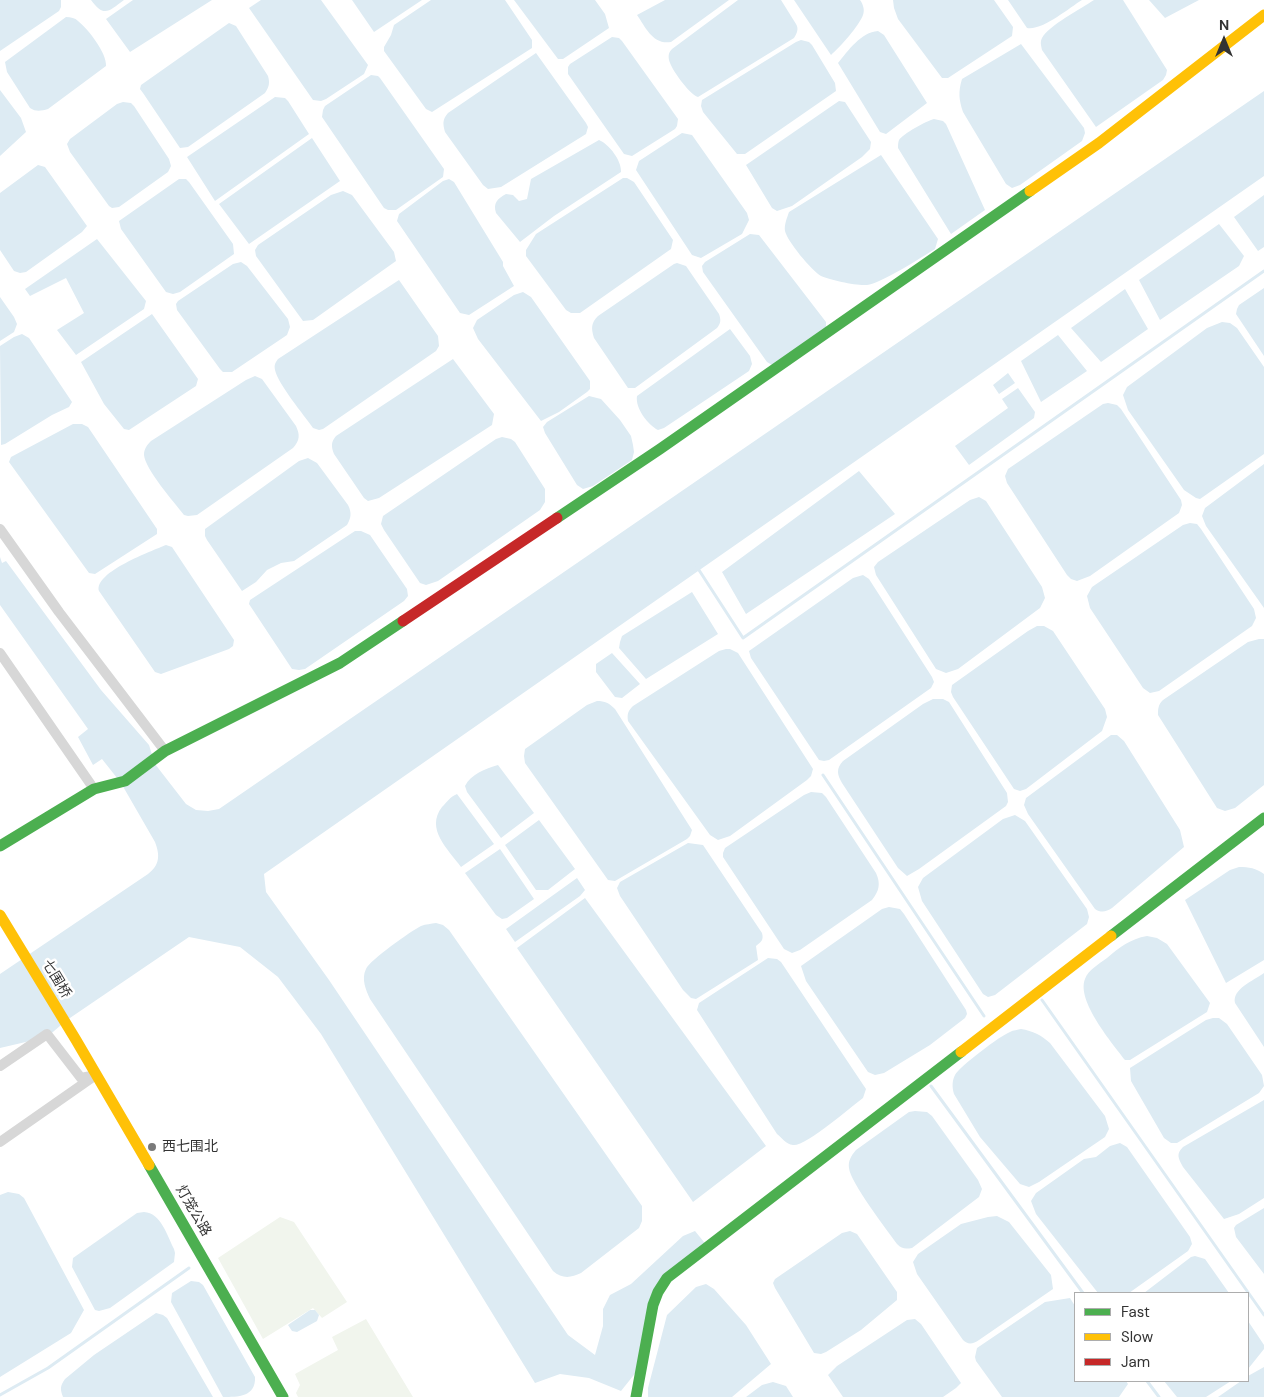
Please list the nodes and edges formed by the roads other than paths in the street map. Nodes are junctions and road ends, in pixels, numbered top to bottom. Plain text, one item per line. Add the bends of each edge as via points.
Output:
1 (1264, 15) edge
2 (0, 529) edge
3 (0, 653) edge
4 (165, 751) junction
5 (94, 789) junction
6 (1264, 818) edge
7 (0, 846) edge
8 (0, 915) edge
9 (76, 1040) joint
10 (0, 1066) edge
11 (96, 1075) junction
12 (0, 1142) edge
13 (283, 1397) edge
14 (636, 1397) edge

1 - 4 street via 1099,143 652,455 340,663
2 - 4 street
3 - 5 street
4 - 5 street via 126,781
5 - 7 street
6 - 14 street via 667,1278 653,1305
8 - 9 street, 七围桥
9 - 11 street, 灯笼公路
10 - 11 street via 47,1034 81,1078
11 - 12 street
11 - 13 street, 灯笼公路

